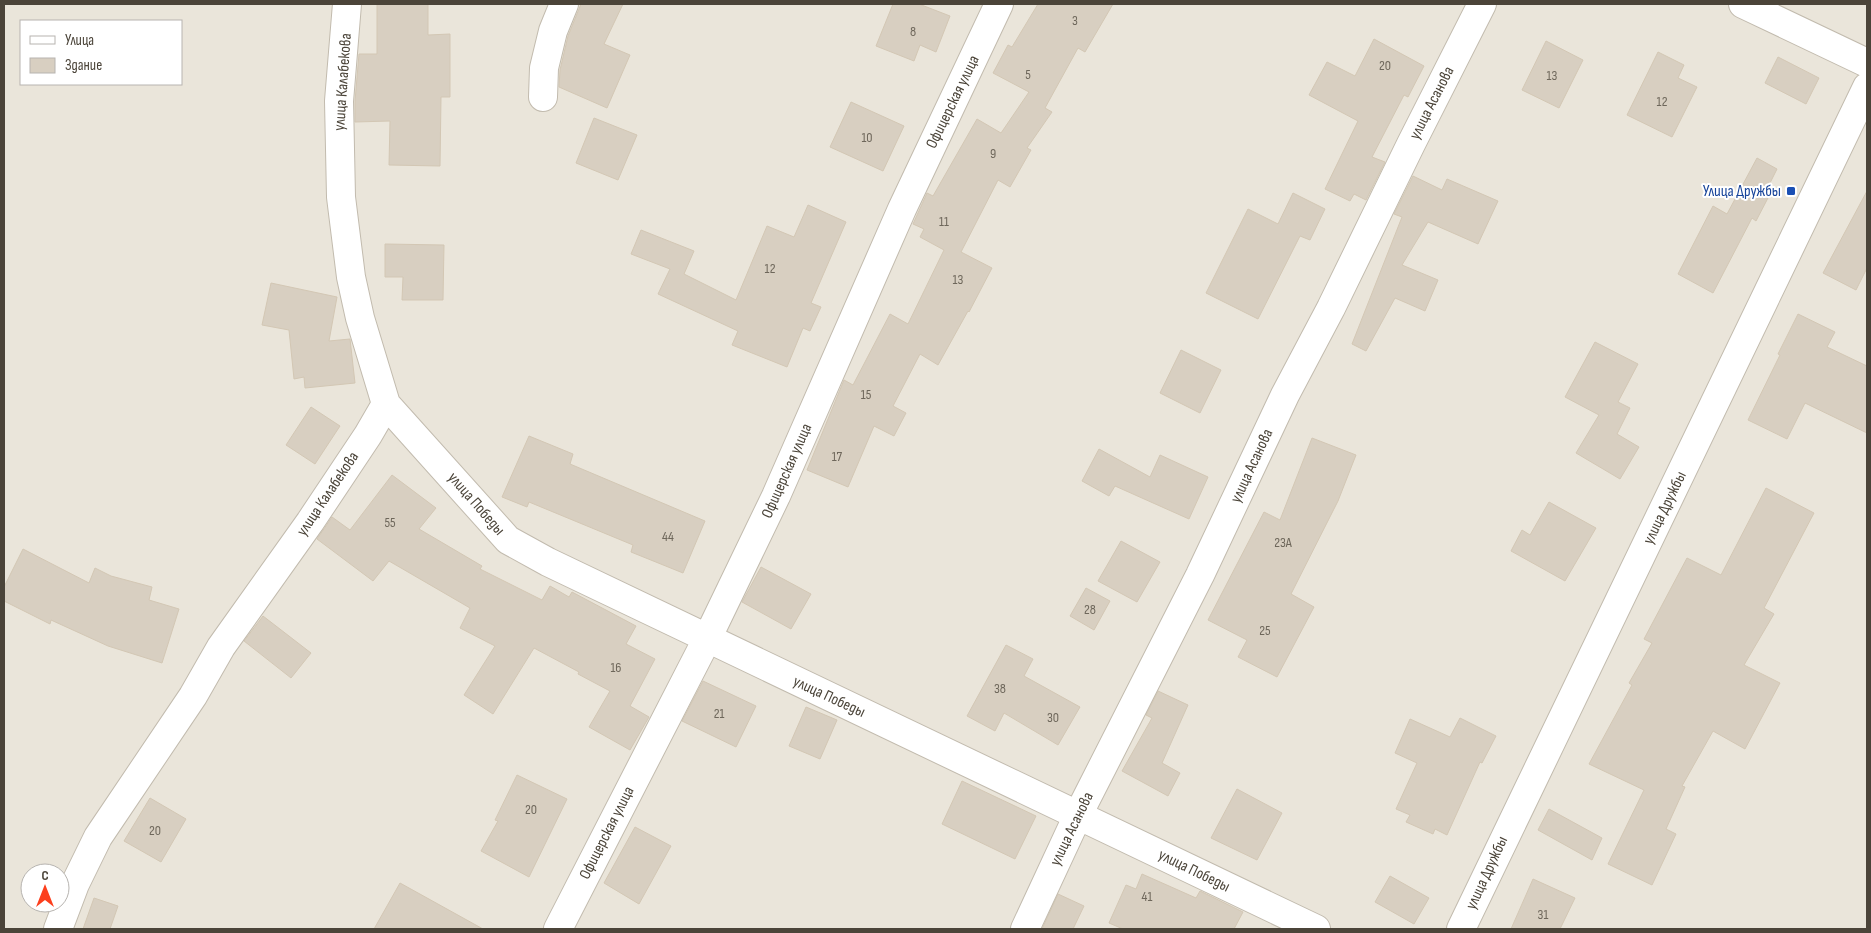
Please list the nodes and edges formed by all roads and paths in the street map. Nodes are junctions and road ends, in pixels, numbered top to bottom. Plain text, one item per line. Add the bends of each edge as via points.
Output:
1 (347, 4) edge
2 (564, 4) edge
3 (999, 4) edge
4 (1482, 4) edge
5 (1743, 4) edge
6 (1867, 63) edge
7 (1867, 87) edge
8 (543, 97) dead end
9 (386, 404) junction
10 (707, 640) junction
11 (1078, 815) junction
12 (58, 929) edge
13 (558, 929) edge
14 (1025, 929) edge
15 (1316, 929) edge
16 (1460, 929) edge

1 - 9 street, улица Калабекова via 339,101 341,197 360,318
2 - 8 street via 544,68
3 - 10 street, Офицерская улица via 902,209 776,496
4 - 11 street, улица Асанова
5 - 6 street
7 - 16 street, улица Дружбы
9 - 10 street, улица Победы via 508,540
9 - 12 street, улица Калабекова via 315,514 221,647 193,696 98,837
10 - 11 street, улица Победы
10 - 13 street, Офицерская улица
11 - 14 street, улица Асанова
11 - 15 street, улица Победы

